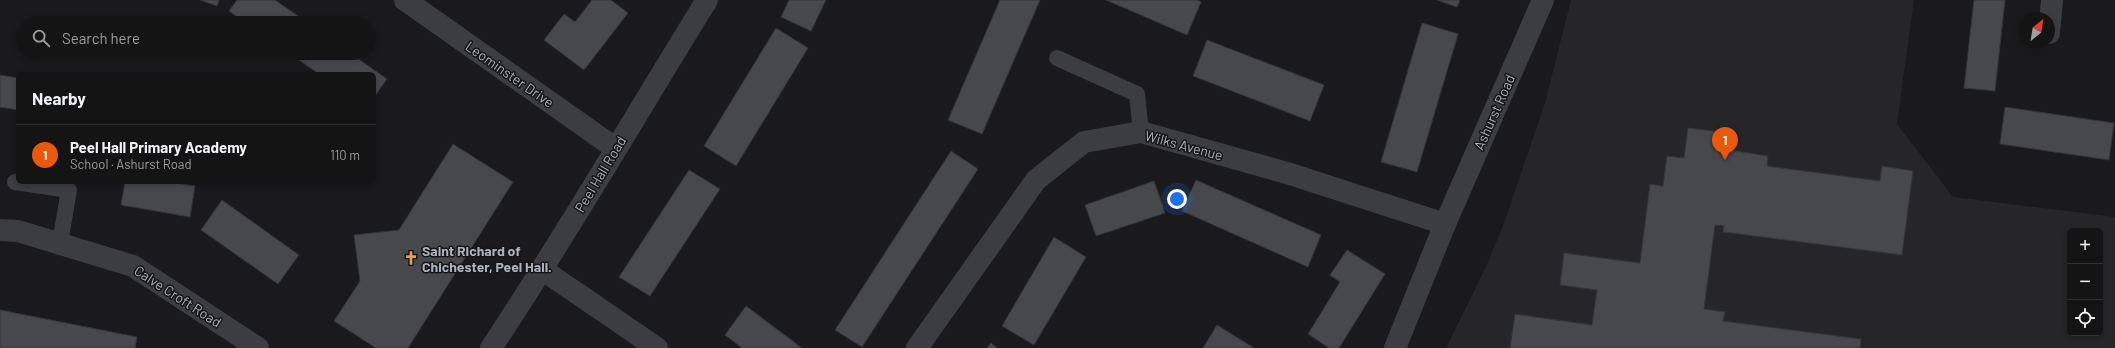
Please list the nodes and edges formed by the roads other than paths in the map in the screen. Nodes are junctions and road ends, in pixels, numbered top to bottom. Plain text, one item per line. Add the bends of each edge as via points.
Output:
1 (405, 0) edge
2 (707, 0) edge
3 (1543, 0) edge
4 (2052, 0) edge
5 (2051, 12) edge
6 (1057, 58) dead end
7 (1141, 132) junction
8 (615, 148) junction
9 (28, 184) edge
10 (1445, 224) junction
11 (0, 230) edge
12 (60, 243) junction
13 (543, 270) junction
14 (258, 348) edge
15 (491, 348) edge
16 (657, 348) edge
17 (917, 348) edge
18 (1395, 348) edge

1 - 8 street, Leominster Drive
2 - 8 street, Peel Hall Road
3 - 10 street, Ashurst Road
4 - 5 street
6 - 7 lane via 1137,94
7 - 10 street, Wilks Avenue via 1287,173
7 - 17 street, Wilks Avenue via 1084,142 1036,180
8 - 13 street, Peel Hall Road
9 - 12 lane via 69,190
10 - 18 street, Ashurst Road
11 - 12 street, Calve Croft Road via 18,231
12 - 14 street, Calve Croft Road via 133,266
13 - 15 street, Peel Hall Road
13 - 16 street

